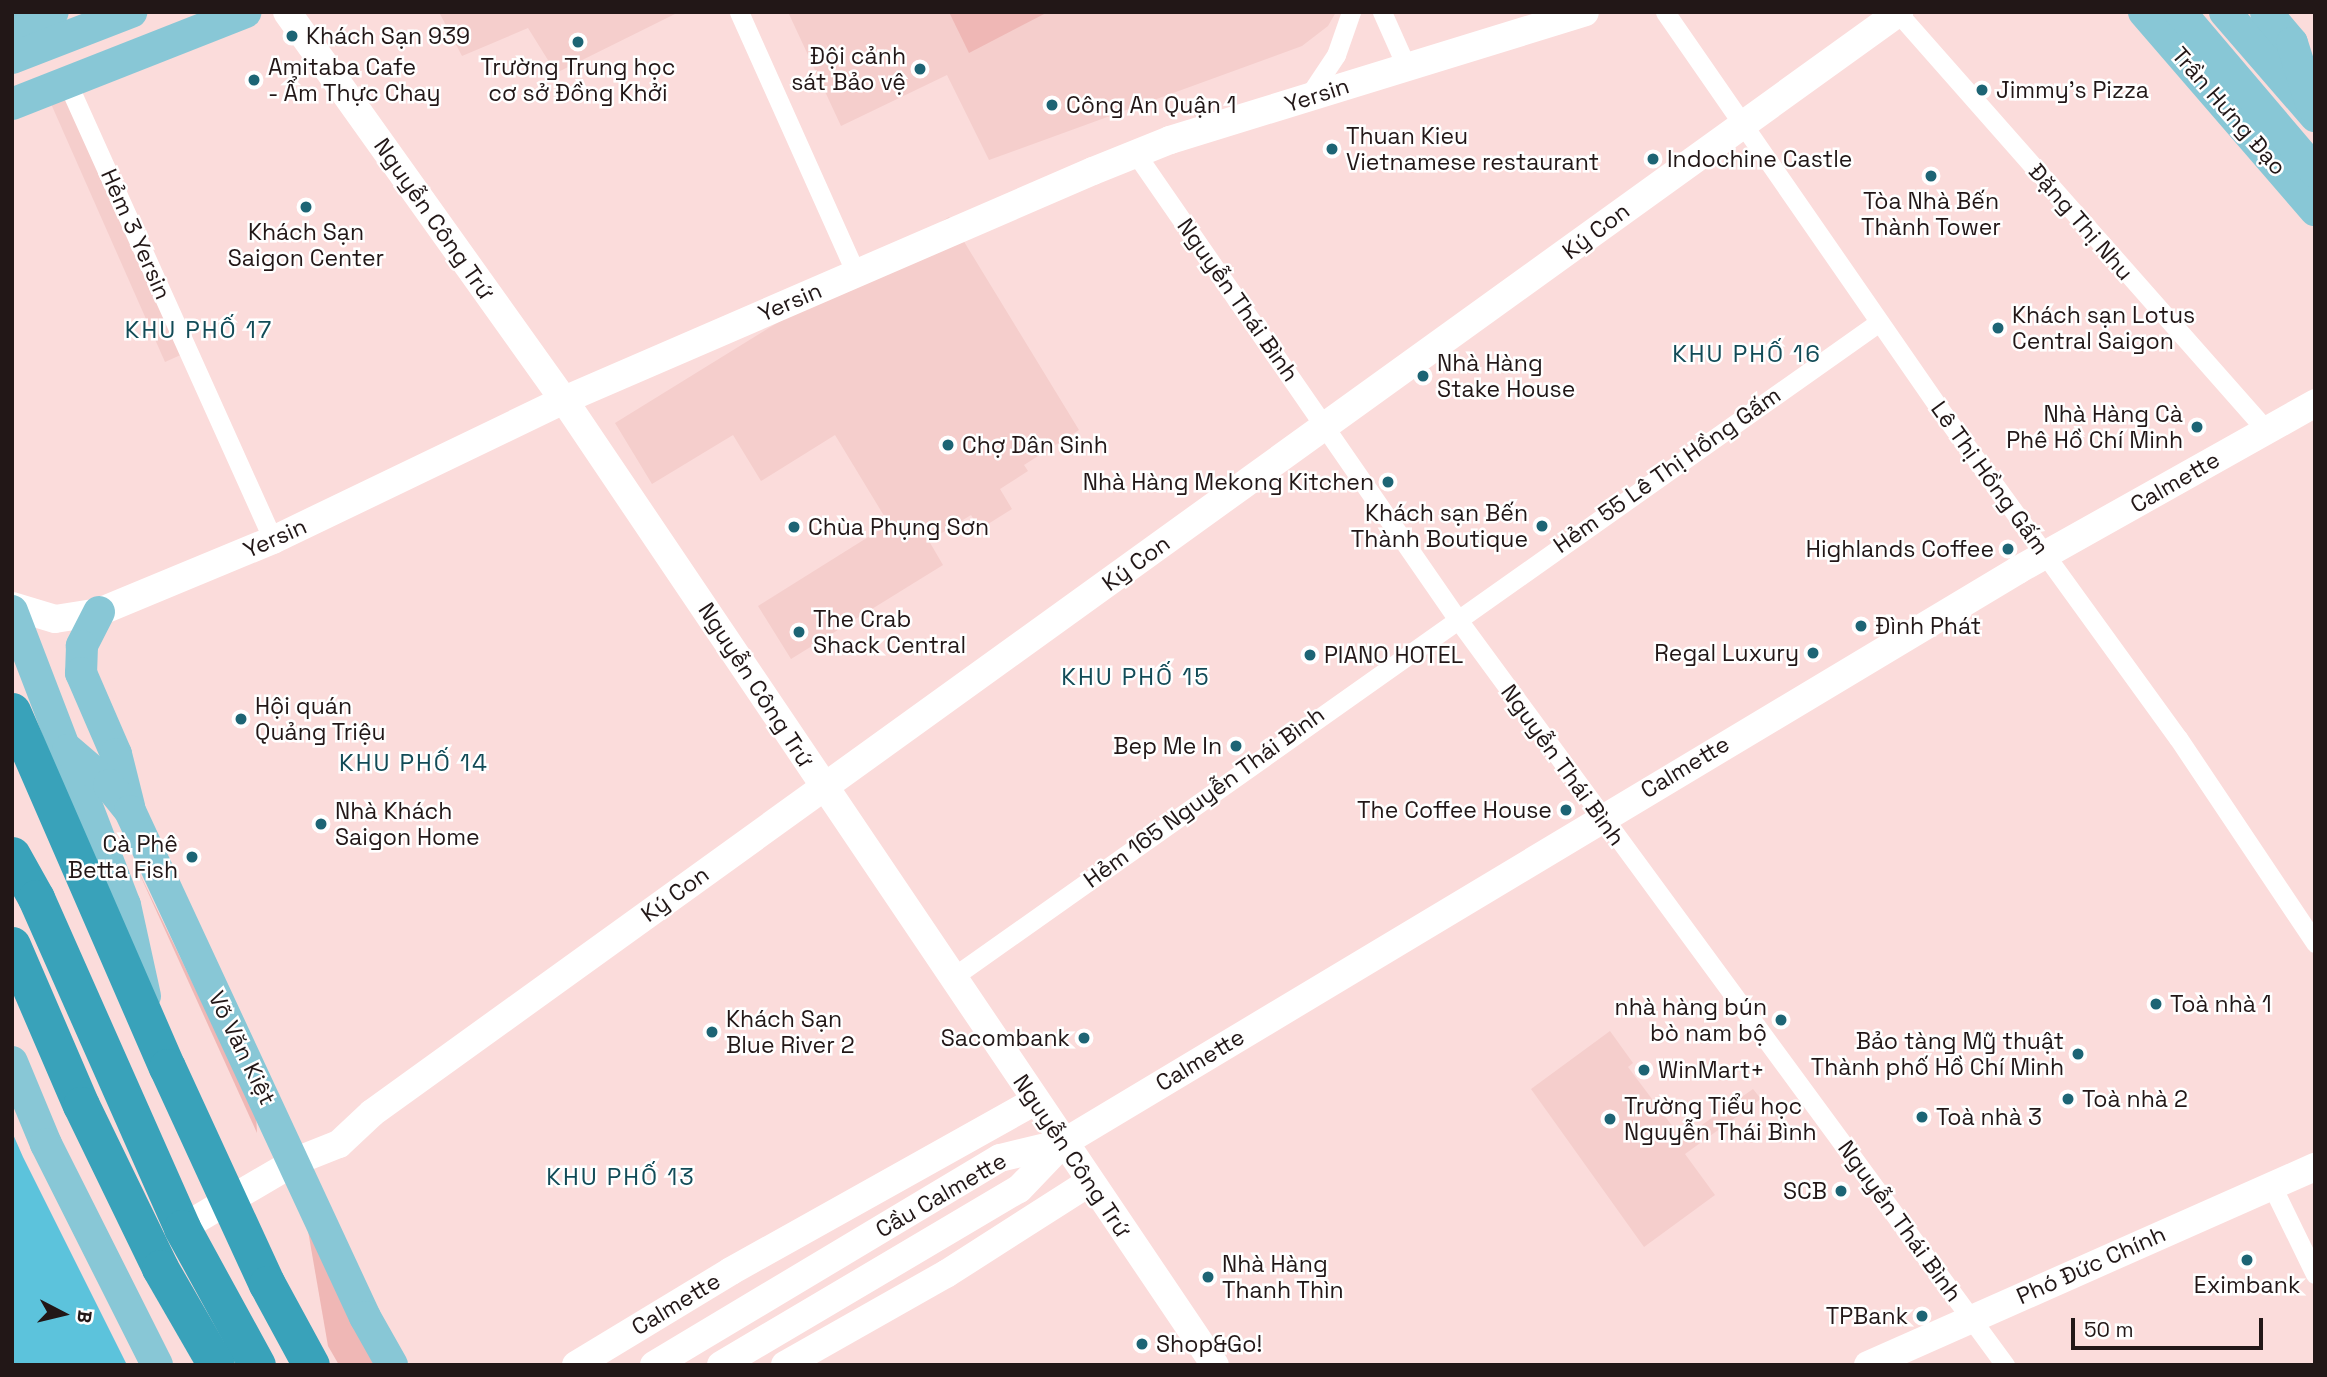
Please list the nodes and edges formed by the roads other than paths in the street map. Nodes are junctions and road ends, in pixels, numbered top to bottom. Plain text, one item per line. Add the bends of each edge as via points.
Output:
1 (53, 12) edge
2 (131, 12) edge
3 (246, 12) edge
4 (287, 12) edge
5 (739, 12) edge
6 (1350, 12) edge
7 (1382, 12) edge
8 (1585, 12) edge
9 (1665, 12) edge
10 (2144, 12) edge
11 (2180, 12) edge
12 (2225, 12) edge
13 (2266, 12) edge
14 (1899, 13) edge
15 (12, 29) edge
16 (12, 58) edge
17 (1406, 66) junction
18 (67, 82) junction
19 (1306, 100) junction
20 (12, 104) edge
21 (2315, 115) edge
22 (1741, 124) junction
23 (1136, 153) junction
24 (2315, 171) edge
25 (2315, 210) edge
26 (856, 273) junction
27 (1879, 322) junction
28 (564, 400) junction
29 (2315, 403) edge
30 (1325, 427) junction
31 (2266, 430) junction
32 (273, 540) junction
33 (2046, 555) junction
34 (12, 608) edge
35 (99, 612) junction
36 (1456, 617) junction
37 (12, 711) edge
38 (68, 750) junction
39 (824, 788) junction
40 (130, 811) junction
41 (1600, 818) junction
42 (12, 855) edge
43 (2315, 943) edge
44 (12, 945) edge
45 (953, 976) junction
46 (150, 1026) junction
47 (12, 1062) edge
48 (1034, 1102) junction
49 (1063, 1143) junction
50 (296, 1161) junction
51 (2315, 1167) edge
52 (1090, 1182) junction
53 (2272, 1186) junction
54 (230, 1202) junction
55 (182, 1228) junction
56 (2315, 1275) edge
57 (1971, 1318) junction
58 (581, 1364) edge
59 (157, 1365) edge
60 (216, 1365) edge
61 (237, 1365) edge
62 (257, 1365) edge
63 (312, 1365) edge
64 (392, 1365) edge
65 (654, 1365) edge
66 (722, 1365) edge
67 (785, 1365) edge
68 (1215, 1365) edge
69 (1868, 1365) edge
70 (2005, 1365) edge

1 - 15 main road
2 - 16 main road
3 - 18 main road
4 - 28 street, Nguyễn Công Trứ
5 - 26 street
6 - 19 street via 1336,55
7 - 17 street
8 - 17 street, Yersin
9 - 22 street, Lê Thị Hồng Gấm
10 - 25 main road, Trần Hưng Đạo
11 - 24 main road, Trần Hưng Đạo
12 - 21 main road
13 - 21 main road via 2292,43
14 - 22 street, Ký Con
14 - 31 street, Ðặng Thị Nhu
17 - 19 street, Yersin
18 - 20 main road
18 - 32 street, Hẻm 3 Yersin
19 - 23 street, Yersin
22 - 27 street, Lê Thị Hồng Gấm
22 - 30 street, Ký Con
23 - 26 street, Yersin
23 - 30 street, Nguyễn Thái Bình
26 - 28 street, Yersin
27 - 33 street, Lê Thị Hồng Gấm
27 - 36 street, Hẻm 55 Lê Thị Hồng Gấm
28 - 32 street, Yersin
28 - 39 street, Nguyễn Công Trứ
29 - 31 street, Calmette
30 - 36 street, Nguyễn Thái Bình
30 - 39 street, Ký Con
31 - 33 street, Calmette
32 - 35 street, Yersin
33 - 41 street, Calmette
33 - 43 street, Lê Thị Hồng Gấm via 2178,738
34 - 35 street, Yersin via 55,619
34 - 38 main road, Võ Văn Kiệt
35 - 40 main road via 82,646 81,673 116,754
36 - 41 street, Nguyễn Thái Bình
36 - 45 street, Hẻm 165 Nguyễn Thái Bình
37 - 46 highway, Võ Văn Kiệt
38 - 40 main road, Võ Văn Kiệt via 109,785
38 - 46 main road, Võ Văn Kiệt via 125,905
39 - 45 street, Nguyễn Công Trứ
39 - 50 street, Ký Con via 372,1113 330,1126
40 - 50 main road, Võ Văn Kiệt
41 - 49 street, Calmette
41 - 57 street, Nguyễn Thái Bình
42 - 55 highway via 36,898
44 - 60 highway via 81,1105 160,1268
45 - 48 street, Nguyễn Công Trứ
46 - 54 highway, Võ Văn Kiệt
47 - 59 main road via 46,1144
48 - 49 street, Nguyễn Công Trứ
48 - 58 street, Calmette via 731,1271
49 - 52 street, Nguyễn Công Trứ
49 - 65 street, Cầu Calmette via 1000,1158
49 - 66 street, Cầu Calmette via 1019,1189
50 - 54 street, Ký Con
50 - 64 main road, Võ Văn Kiệt via 365,1317
51 - 53 street, Phó Đức Chính
52 - 67 street via 946,1274
52 - 68 street, Nguyễn Công Trứ
53 - 56 street
53 - 57 street, Phó Đức Chính
54 - 55 street, Ký Con
54 - 63 highway, Võ Văn Kiệt
55 - 61 highway via 191,1286
55 - 62 highway
57 - 69 street, Phó Đức Chính
57 - 70 street, Nguyễn Thái Bình

